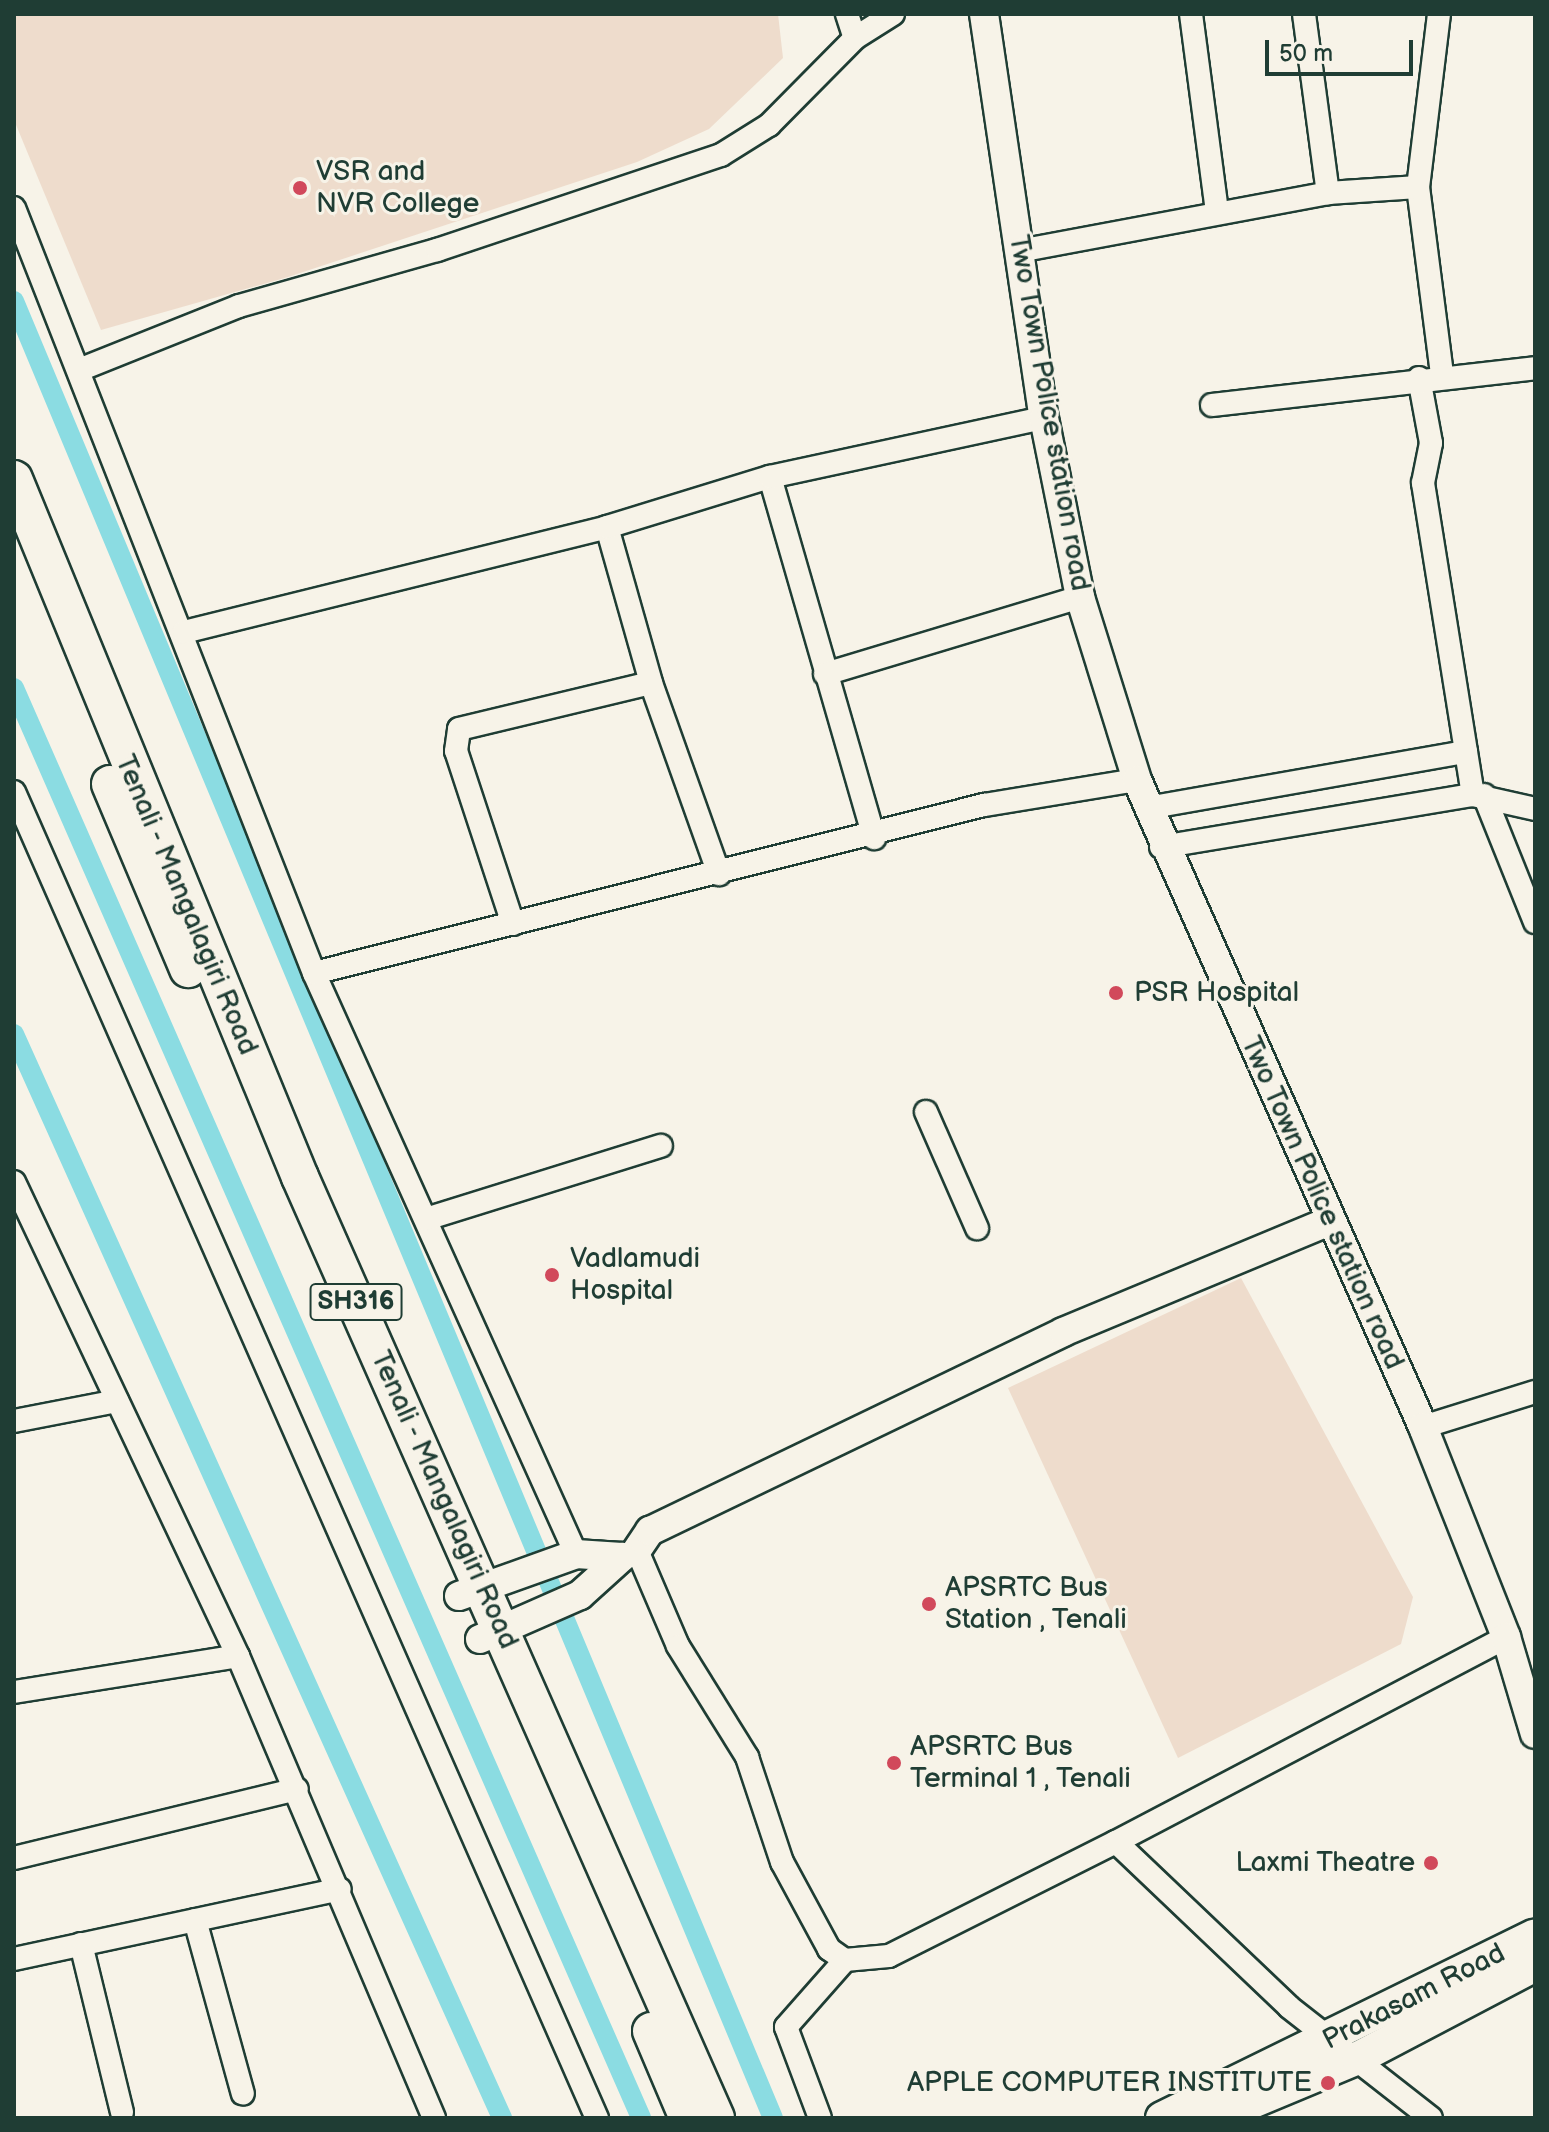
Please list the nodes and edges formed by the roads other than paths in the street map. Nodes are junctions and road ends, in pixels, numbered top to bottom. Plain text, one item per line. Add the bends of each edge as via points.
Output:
1 (847, 14) edge
2 (893, 14) edge
3 (984, 14) edge
4 (1191, 14) edge
5 (1304, 14) edge
6 (1439, 14) edge
7 (855, 38) junction
8 (1418, 187) junction
9 (1328, 193) junction
10 (14, 208) edge
11 (1217, 212) junction
12 (1019, 251) junction
13 (1535, 368) edge
14 (79, 370) junction
15 (1430, 376) junction
16 (1212, 405) dead end
17 (1044, 418) junction
18 (770, 477) junction
19 (14, 479) edge
20 (607, 527) junction
21 (14, 545) edge
22 (1080, 597) junction
23 (184, 632) junction
24 (825, 674) junction
25 (651, 683) junction
26 (1467, 756) junction
27 (1137, 780) junction
28 (14, 792) edge
29 (1476, 792) junction
30 (1147, 808) junction
31 (1535, 809) edge
32 (874, 838) junction
33 (1161, 847) junction
34 (719, 874) junction
35 (1535, 922) edge
36 (513, 924) junction
37 (314, 973) junction
38 (926, 1112) dead end
39 (661, 1146) dead end
40 (14, 1182) edge
41 (426, 1219) junction
42 (1330, 1221) junction
43 (977, 1228) dead end
44 (1535, 1392) edge
45 (117, 1401) junction
46 (14, 1421) edge
47 (1423, 1427) junction
48 (629, 1555) junction
49 (571, 1556) junction
50 (478, 1590) junction
51 (498, 1632) junction
52 (1506, 1637) junction
53 (238, 1656) junction
54 (14, 1692) edge
55 (1535, 1734) edge
56 (297, 1789) junction
57 (1116, 1842) junction
58 (14, 1858) edge
59 (340, 1889) junction
60 (195, 1920) junction
61 (1535, 1935) edge
62 (81, 1944) junction
63 (837, 1954) junction
64 (14, 1959) edge
65 (1535, 1965) edge
66 (1331, 2039) junction
67 (1358, 2058) junction
68 (243, 2094) dead end
69 (122, 2112) dead end
70 (434, 2118) edge
71 (597, 2118) edge
72 (688, 2118) edge
73 (716, 2118) edge
74 (820, 2118) edge
75 (1162, 2118) edge
76 (1214, 2118) edge
77 (1431, 2118) edge

1 - 7 street
2 - 7 street
3 - 12 street, Two Town Police station road
4 - 11 street
5 - 9 street
6 - 8 street
7 - 14 street via 769,125 721,155 239,306
8 - 9 street
8 - 15 street
9 - 11 street
10 - 14 street
11 - 12 street
12 - 17 street, Two Town Police station road
13 - 15 street
14 - 23 street
15 - 16 street
15 - 26 street via 1431,443 1423,483
17 - 18 street
17 - 22 street, Two Town Police station road
18 - 20 street
18 - 24 street
19 - 50 main road, Tenali - Mangalagiri Road / SH316 via 240,1035
20 - 23 street
20 - 25 street
21 - 50 main road, Tenali - Mangalagiri Road / SH316 via 136,849
22 - 24 street
22 - 27 street, Two Town Police station road
23 - 37 street
24 - 32 street
25 - 34 street
25 - 36 street via 459,729 456,751
26 - 29 street
26 - 30 street
27 - 30 street, Two Town Police station road
27 - 32 street via 984,805
28 - 71 street
29 - 31 street
29 - 33 street
29 - 35 street
30 - 33 street, Two Town Police station road
32 - 34 street
33 - 42 street, Two Town Police station road
34 - 36 street
36 - 37 street
37 - 41 street
38 - 43 street
39 - 41 street
40 - 45 street
41 - 49 street
42 - 47 street, Two Town Police station road
42 - 48 street via 1063,1332 650,1531
44 - 47 street
45 - 46 street
45 - 53 street
47 - 52 street, Two Town Police station road
48 - 49 street
48 - 51 street via 580,1595
48 - 63 street via 747,1757 782,1862
49 - 50 street
50 - 51 main road, Tenali - Mangalagiri Road / SH316
51 - 72 main road, Tenali - Mangalagiri Road / SH316
51 - 73 main road, Tenali - Mangalagiri Road / SH316
52 - 55 street, Two Town Police station road
52 - 57 street
53 - 54 street
53 - 56 street
56 - 58 street
56 - 59 street
57 - 63 street via 889,1956
57 - 66 street
59 - 60 street
59 - 70 street
60 - 62 street
60 - 68 street
61 - 66 main road, Prakasam Road
62 - 64 street
62 - 69 street
63 - 74 street via 786,2027
65 - 67 main road, Prakasam Road
66 - 67 street
66 - 75 main road, Prakasam Road
67 - 76 main road, Prakasam Road
67 - 77 street

